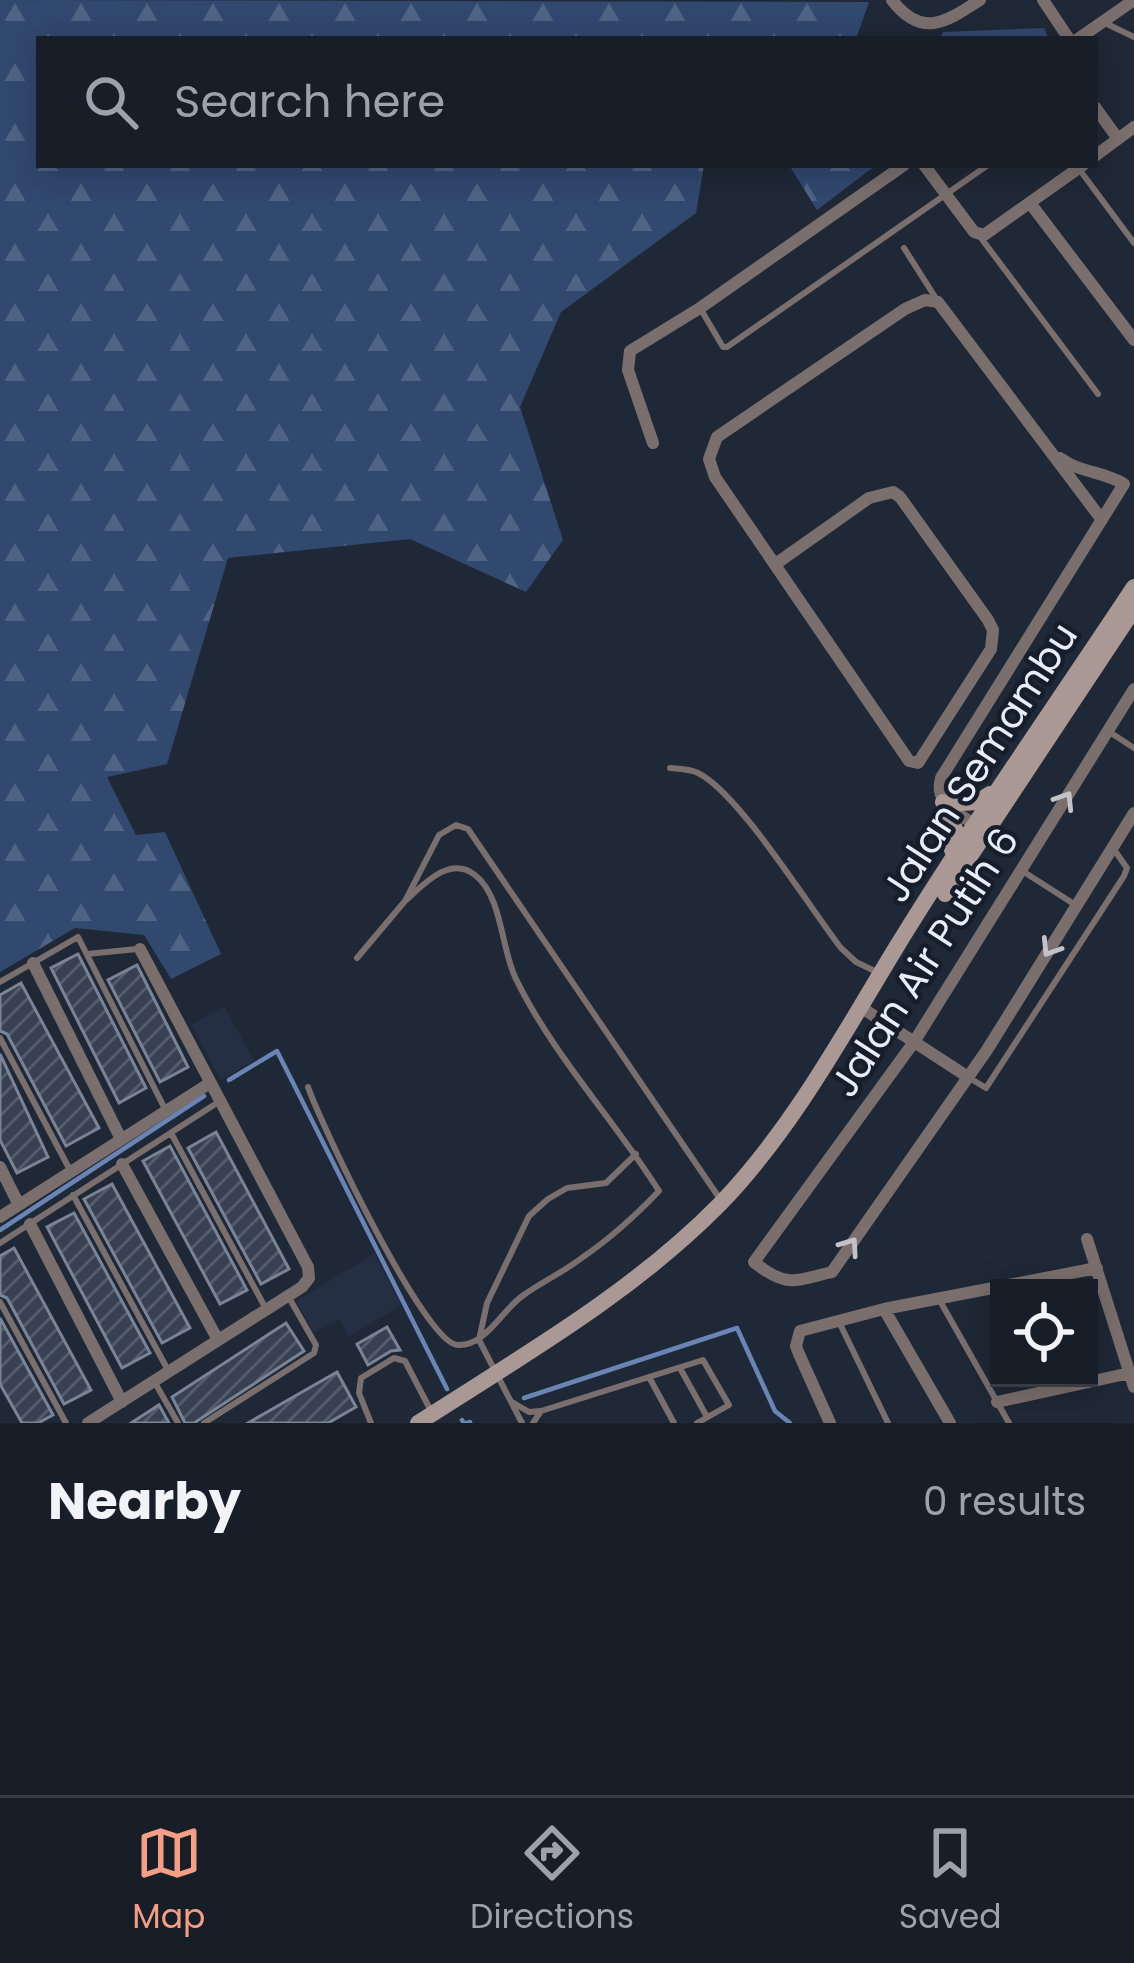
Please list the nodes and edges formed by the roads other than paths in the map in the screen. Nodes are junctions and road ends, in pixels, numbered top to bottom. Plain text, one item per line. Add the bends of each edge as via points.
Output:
1 (892, 0) edge
2 (1043, 0) edge
3 (975, 2) edge
4 (1128, 2) edge
5 (1102, 22) junction
6 (1071, 36) edge
7 (1078, 36) edge
8 (1134, 37) edge
9 (1098, 109) edge
10 (1129, 134) edge
11 (1098, 154) edge
12 (900, 168) edge
13 (926, 168) edge
14 (984, 168) edge
15 (1080, 168) edge
16 (1082, 168) edge
17 (946, 194) junction
18 (1030, 203) junction
19 (979, 235) junction
20 (1134, 243) edge
21 (904, 248) dead end
22 (938, 302) junction
23 (700, 308) junction
24 (1134, 340) edge
25 (1098, 394) dead end
26 (653, 443) dead end
27 (1054, 453) junction
28 (1102, 520) junction
29 (777, 563) junction
30 (1134, 587) edge
31 (1134, 609) edge
32 (1134, 689) edge
33 (1108, 731) junction
34 (1134, 748) edge
35 (670, 768) dead end
36 (1007, 778) junction
37 (945, 803) junction
38 (1132, 817) edge
39 (993, 822) junction
40 (974, 824) junction
41 (977, 845) junction
42 (1112, 849) junction
43 (1022, 870) junction
44 (945, 874) junction
45 (405, 901) junction
46 (1077, 906) junction
47 (140, 949) joint
48 (87, 954) junction
49 (357, 958) dead end
50 (33, 963) junction
51 (882, 974) junction
52 (0, 982) edge
53 (862, 1008) junction
54 (0, 1038) edge
55 (914, 1042) junction
56 (968, 1077) junction
57 (211, 1083) junction
58 (308, 1087) dead end
59 (220, 1101) junction
60 (166, 1111) junction
61 (171, 1133) junction
62 (121, 1139) junction
63 (636, 1154) junction
64 (122, 1164) junction
65 (0, 1167) edge
66 (70, 1172) junction
67 (74, 1196) junction
68 (722, 1202) junction
69 (20, 1204) junction
70 (0, 1217) edge
71 (29, 1224) junction
72 (1087, 1239) dead end
73 (0, 1243) edge
74 (1096, 1268) junction
75 (288, 1296) junction
76 (939, 1298) junction
77 (0, 1302) edge
78 (884, 1309) junction
79 (266, 1310) junction
80 (838, 1320) junction
81 (218, 1340) junction
82 (479, 1340) junction
83 (680, 1367) junction
84 (169, 1372) junction
85 (496, 1373) junction
86 (649, 1377) junction
87 (1132, 1380) edge
88 (154, 1381) junction
89 (122, 1402) junction
90 (512, 1402) junction
91 (997, 1402) junction
92 (541, 1411) junction
93 (707, 1417) junction
94 (425, 1418) edge
95 (65, 1423) edge
96 (88, 1423) edge
97 (178, 1423) edge
98 (203, 1423) edge
99 (371, 1423) edge
100 (522, 1423) edge
101 (533, 1423) edge
102 (674, 1423) edge
103 (697, 1423) edge
104 (830, 1423) edge
105 (888, 1423) edge
106 (950, 1423) edge
107 (1009, 1423) edge

1 - 3 street via 926,24
2 - 6 street
4 - 5 street
5 - 7 street
5 - 8 lane
9 - 10 street
10 - 11 street
12 - 23 street
13 - 17 street
14 - 17 lane
15 - 18 street
16 - 20 lane
17 - 19 street
17 - 23 lane via 727,347
18 - 19 street
18 - 24 street
19 - 25 lane
21 - 22 lane
22 - 27 street
22 - 29 street via 905,309 712,443 715,477
23 - 26 street via 627,359
27 - 28 street
27 - 28 street via 1124,484
28 - 37 street via 941,778
29 - 29 street via 869,498 892,492 988,620 991,650 918,763 909,761
30 - 36 main road, Jalan Semambu
31 - 39 main road, Jalan Semambu
32 - 33 street, Jalan Air Putih 6
33 - 34 lane
43 -> 33 street, Jalan Air Putih 6
35 - 51 lane via 698,773 719,791 841,948
36 - 37 main road via 978,802
36 - 40 main road, Jalan Semambu
37 - 40 street
37 - 44 main road via 956,831
38 - 42 street
39 - 40 main road
39 - 41 main road, Jalan Semambu
40 - 41 main road
40 - 44 main road, Jalan Semambu
41 - 51 main road, Jalan Semambu
42 - 46 street
42 - 56 lane via 1124,876 986,1088
43 - 46 lane
43 - 55 street, Jalan Air Putih 6
44 - 51 main road, Jalan Semambu
45 - 49 lane
45 - 63 lane via 446,869 477,876 542,1026
45 - 68 lane via 439,835 456,825 468,829
46 -> 56 street
47 - 48 lane
47 - 57 street
48 - 50 lane via 78,937
48 - 60 lane
50 - 52 lane
50 - 62 street
51 - 53 main road, Jalan Semambu
53 - 55 street
53 - 68 main road, Jalan Semambu
54 - 66 lane
55 - 56 street
55 -> 56 street, Jalan Air Putih 6 via 754,1262 777,1280 832,1272
57 - 59 street
57 - 60 street
58 - 82 lane via 363,1207 428,1320 448,1343
59 - 61 lane
59 - 75 street via 308,1267 308,1278
60 - 62 street
61 - 64 lane
61 - 79 lane
62 - 66 street
63 - 82 lane via 606,1183 567,1188 530,1216
63 - 82 lane via 659,1190 583,1258 520,1297
64 - 67 lane
64 - 81 street
65 - 69 street
66 - 69 street
67 - 71 lane
67 - 84 lane
68 - 85 main road, Jalan Semambu via 612,1297
69 - 70 street
71 - 73 lane
71 - 89 street
72 - 74 street
74 - 76 street
74 - 87 street
75 - 79 street
75 - 98 lane via 314,1353
76 - 78 street
76 - 91 lane
77 - 95 lane
78 - 80 street
78 - 106 street
79 - 81 street
80 - 104 street via 797,1337
80 - 105 lane
81 - 84 street
82 - 85 lane
83 - 86 lane
83 - 93 lane
83 - 93 lane via 703,1360 729,1405
84 - 88 street
85 - 90 lane
85 - 94 main road, Jalan Semambu
86 - 92 lane
86 - 102 lane
87 - 91 street
88 - 89 street
88 - 97 lane
89 - 96 street
90 - 92 lane
90 - 100 lane
91 - 107 lane
92 - 101 lane
93 - 103 lane
94 - 99 lane via 404,1361 394,1358 361,1378

